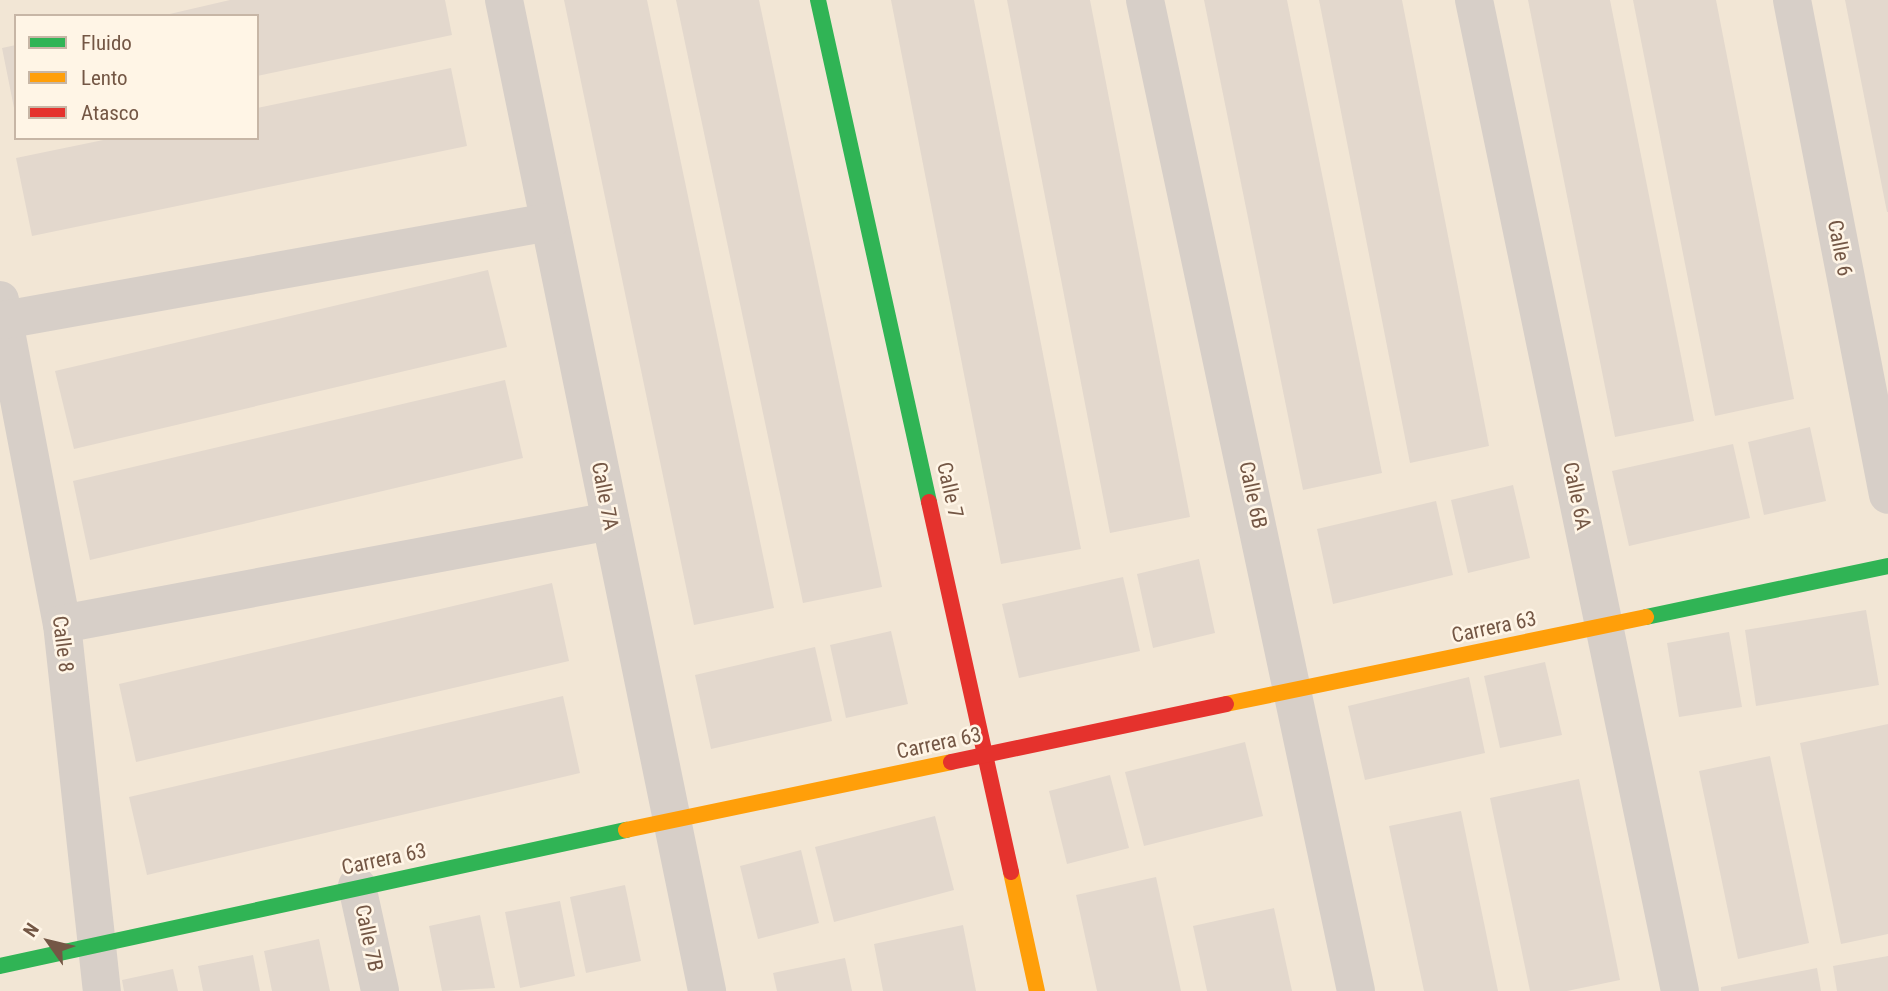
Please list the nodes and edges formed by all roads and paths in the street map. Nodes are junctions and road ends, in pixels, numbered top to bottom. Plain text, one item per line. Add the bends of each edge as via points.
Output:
1 (503, 0) edge
2 (818, 0) edge
3 (1145, 0) edge
4 (1474, 0) edge
5 (1792, 0) edge
6 (550, 222) junction
7 (2, 310) edge
8 (1888, 495) edge
9 (610, 521) junction
10 (1888, 566) edge
11 (62, 624) junction
12 (1604, 625) junction
13 (1295, 690) junction
14 (988, 754) junction
15 (671, 820) junction
16 (357, 886) junction
17 (95, 948) junction
18 (0, 966) edge
19 (102, 991) edge
20 (380, 991) edge
21 (706, 991) edge
22 (1037, 991) edge
23 (1356, 991) edge
24 (1680, 991) edge

1 - 6 street, Calle 7A
2 - 14 street, Calle 7
3 - 13 street, Calle 6B
4 - 12 street, Calle 6A
5 - 8 street, Calle 6
6 - 7 street
6 - 9 street, Calle 7A
7 - 11 street, Calle 8
9 - 11 street
9 - 15 street, Calle 7A
10 - 12 street, Carrera 63
11 - 17 street, Calle 8
12 - 13 street, Carrera 63
12 - 24 street, Calle 6A
13 - 14 street, Carrera 63
13 - 23 street, Calle 6B
14 - 15 street, Carrera 63
14 - 22 street, Calle 7
15 - 16 street, Carrera 63
15 - 21 street, Calle 7A
16 - 17 street, Carrera 63
16 - 20 street, Calle 7B
17 - 18 street, Carrera 63
17 - 19 street, Calle 8

